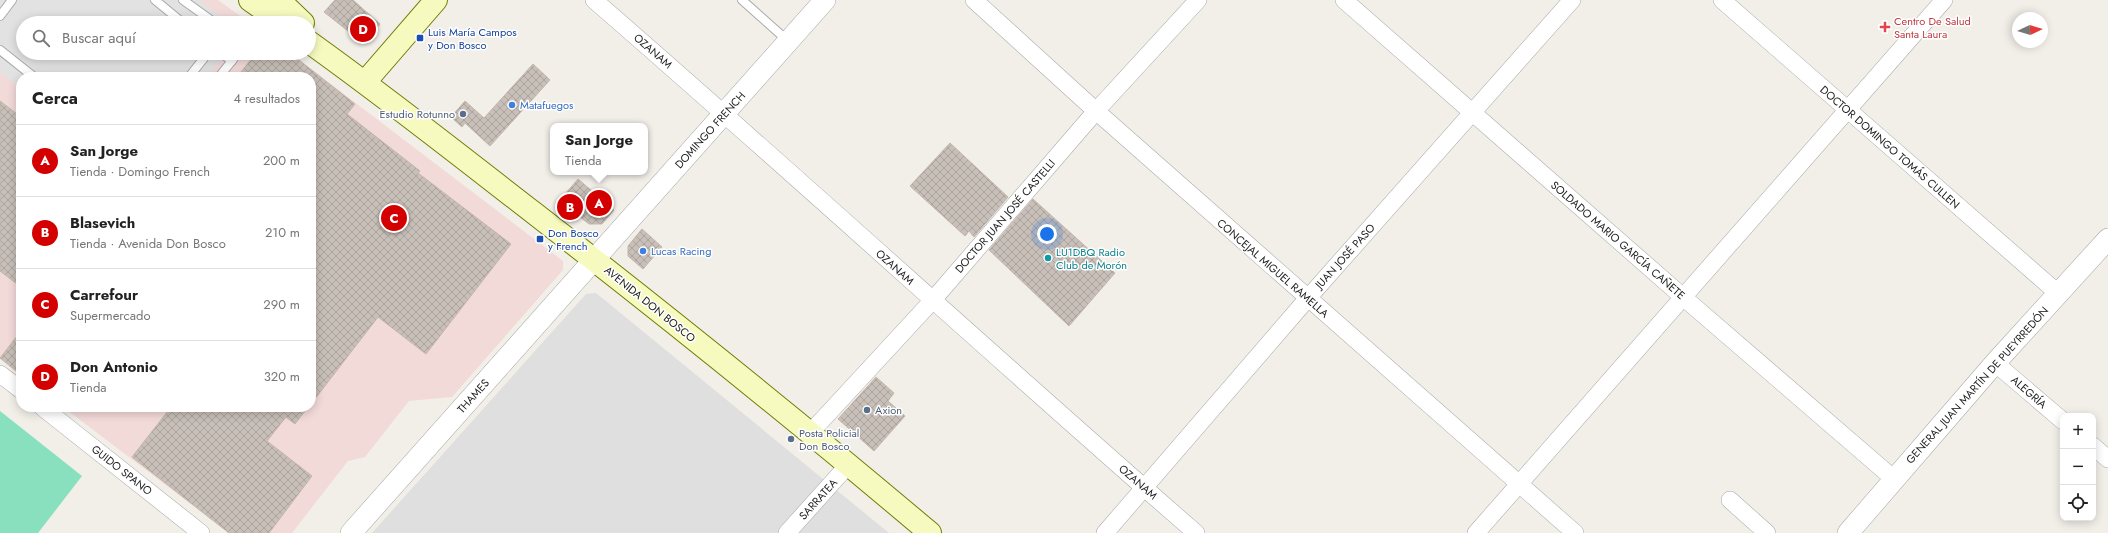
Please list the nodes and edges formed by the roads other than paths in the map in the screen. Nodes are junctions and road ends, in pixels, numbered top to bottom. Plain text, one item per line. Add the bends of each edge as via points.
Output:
1 (12, 0) edge
2 (155, 0) edge
3 (164, 0) edge
4 (183, 0) edge
5 (250, 0) edge
6 (279, 0) edge
7 (436, 0) edge
8 (594, 0) edge
9 (742, 0) edge
10 (825, 0) edge
11 (974, 0) edge
12 (1198, 0) edge
13 (1344, 0) edge
14 (1572, 0) edge
15 (1722, 0) edge
16 (1944, 0) edge
17 (170, 12) junction
18 (0, 16) edge
19 (175, 16) edge
20 (205, 16) edge
21 (272, 16) edge
22 (296, 16) edge
23 (316, 35) edge
24 (789, 41) junction
25 (316, 47) edge
26 (0, 50) edge
27 (202, 60) edge
28 (232, 61) edge
29 (28, 72) edge
30 (193, 72) edge
31 (223, 72) edge
32 (365, 82) junction
33 (1846, 110) junction
34 (1096, 111) junction
35 (1472, 113) junction
36 (725, 114) junction
37 (2108, 239) edge
38 (594, 259) junction
39 (2059, 294) junction
40 (1683, 297) junction
41 (1308, 298) junction
42 (932, 301) junction
43 (1995, 363) junction
44 (0, 374) edge
45 (16, 386) edge
46 (48, 412) edge
47 (2060, 418) edge
48 (810, 432) junction
49 (2096, 449) edge
50 (2108, 459) edge
51 (849, 464) junction
52 (1894, 479) junction
53 (1519, 485) junction
54 (1145, 488) junction
55 (1730, 500) dead end
56 (201, 533) edge
57 (351, 533) edge
58 (787, 533) edge
59 (930, 533) edge
60 (1105, 533) edge
61 (1196, 533) edge
62 (1476, 533) edge
63 (1575, 533) edge
64 (1767, 533) edge
65 (1848, 533) edge

1 - 18 lane
2 - 17 lane
3 - 17 lane
4 - 20 lane
5 - 21 main road
6 - 22 main road
7 - 32 main road
8 - 36 street, OZANAM
9 - 24 lane
10 - 24 street, DOMINGO FRENCH
11 - 34 street, CONCEJAL MIGUEL RAMELLA
12 - 34 street, DOCTOR JUAN JOSÉ CASTELLI
13 - 35 street, SOLDADO MARIO GARCÍA CAÑETE
14 - 35 street, JUAN JOSÉ PASO
15 - 33 street, DOCTOR DOMINGO TOMÁS CULLEN
16 - 33 street
17 - 19 lane
23 - 32 main road, AVENIDA DON BOSCO
24 - 36 street, DOMINGO FRENCH
25 - 32 main road, AVENIDA DON BOSCO
26 - 29 lane
27 - 30 lane
28 - 31 lane
32 - 38 main road, AVENIDA DON BOSCO
33 - 39 street, DOCTOR DOMINGO TOMÁS CULLEN
33 - 40 street
34 - 41 street, CONCEJAL MIGUEL RAMELLA
34 - 42 street, DOCTOR JUAN JOSÉ CASTELLI
35 - 40 street, SOLDADO MARIO GARCÍA CAÑETE
35 - 41 street, JUAN JOSÉ PASO
36 - 38 street, DOMINGO FRENCH
36 - 42 street, OZANAM
37 - 39 street, GENERAL JUAN MARTÍN DE PUEYRREDÓN
38 - 48 main road, AVENIDA DON BOSCO
38 - 57 street, THAMES
39 - 43 street, GENERAL JUAN MARTÍN DE PUEYRREDÓN
40 - 52 street, SOLDADO MARIO GARCÍA CAÑETE
40 - 53 street
41 - 53 street, CONCEJAL MIGUEL RAMELLA
41 - 54 street, JUAN JOSÉ PASO
42 - 48 street, DOCTOR JUAN JOSÉ CASTELLI
42 - 54 street, OZANAM
43 - 47 street, ALEGRÍA
43 - 52 street, GENERAL JUAN MARTÍN DE PUEYRREDÓN
44 - 45 street
46 - 56 street, GUIDO SPANO
48 - 51 main road, AVENIDA DON BOSCO
49 - 50 street
51 - 58 street, SARRATEA
51 - 59 main road, AVENIDA DON BOSCO
52 - 65 street, GENERAL JUAN MARTÍN DE PUEYRREDÓN
53 - 62 street
53 - 63 street, CONCEJAL MIGUEL RAMELLA
54 - 60 street, JUAN JOSÉ PASO
54 - 61 street, OZANAM
55 - 64 street

